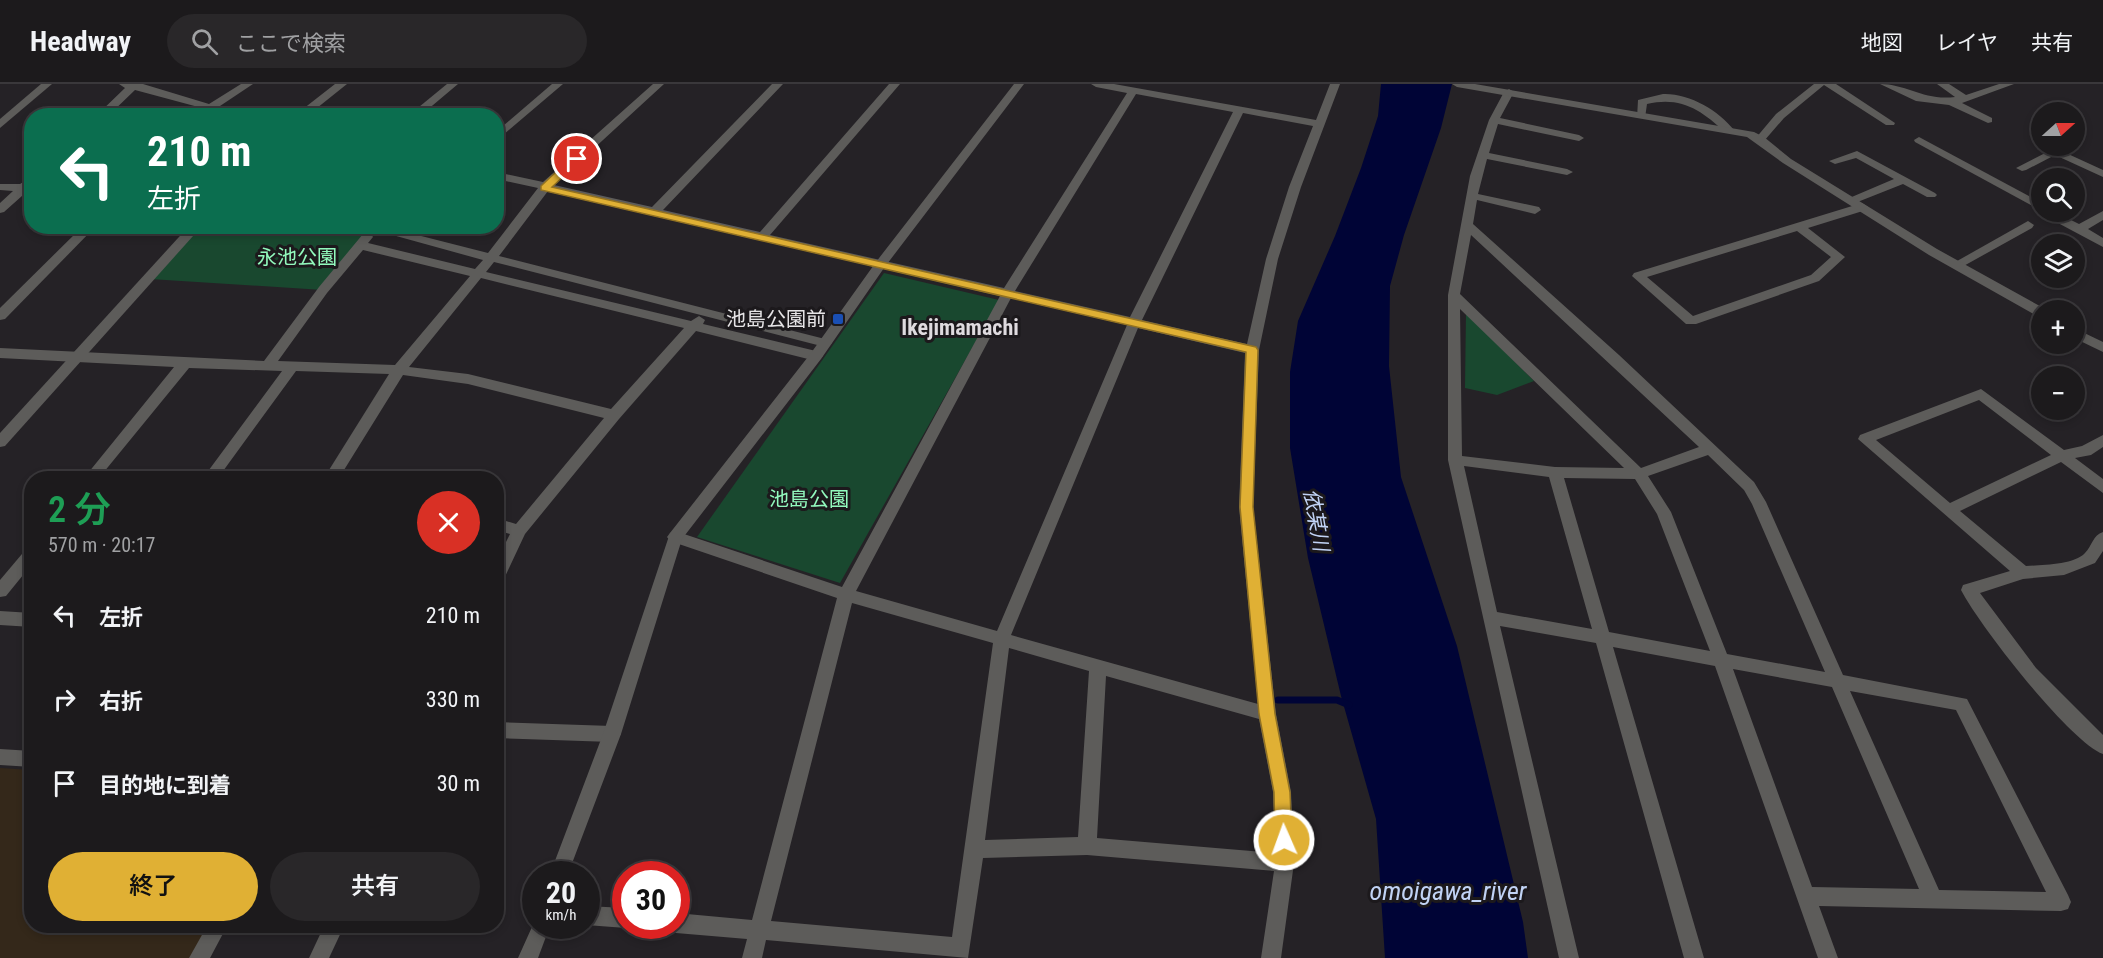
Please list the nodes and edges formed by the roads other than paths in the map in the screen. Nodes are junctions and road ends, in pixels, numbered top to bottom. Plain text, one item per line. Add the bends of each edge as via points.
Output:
1 (47, 84) edge
2 (248, 84) edge
3 (342, 84) edge
4 (453, 84) edge
5 (558, 84) edge
6 (659, 84) edge
7 (778, 84) edge
8 (895, 84) edge
9 (1019, 84) edge
10 (1096, 84) edge
11 (1335, 84) edge
12 (1457, 84) edge
13 (1820, 84) edge
14 (1829, 84) edge
15 (1885, 84) edge
16 (1942, 84) edge
17 (2009, 84) edge
18 (132, 85) edge
19 (1510, 88) edge
20 (1133, 91) junction
21 (1965, 99) junction
22 (1950, 102) junction
23 (109, 108) edge
24 (194, 108) edge
25 (211, 108) edge
26 (310, 108) edge
27 (423, 108) edge
28 (1239, 111) junction
29 (1641, 116) junction
30 (1494, 120) junction
31 (1988, 120) dead end
32 (1890, 123) dead end
33 (1321, 124) junction
34 (0, 125) edge
35 (1729, 130) junction
36 (504, 131) edge
37 (1579, 138) dead end
38 (1760, 139) junction
39 (1919, 140) dead end
40 (1483, 155) junction
41 (1835, 161) dead end
42 (2022, 168) dead end
43 (1567, 172) dead end
44 (2103, 174) edge
45 (504, 178) edge
46 (1903, 180) junction
47 (24, 184) edge
48 (0, 187) edge
49 (24, 187) edge
50 (544, 188) junction
51 (1931, 195) dead end
52 (1473, 196) junction
53 (2031, 202) edge
54 (1857, 204) junction
55 (0, 209) edge
56 (1535, 210) dead end
57 (654, 212) junction
58 (2103, 215) edge
59 (2066, 222) edge
60 (2028, 225) dead end
61 (1468, 226) junction
62 (1799, 227) junction
63 (2079, 229) junction
64 (82, 234) edge
65 (189, 234) edge
66 (367, 234) edge
67 (394, 234) edge
68 (761, 238) junction
69 (2103, 243) edge
70 (360, 244) junction
71 (490, 259) junction
72 (880, 265) junction
73 (1956, 265) junction
74 (478, 273) junction
75 (1007, 294) junction
76 (1454, 295) junction
77 (2031, 307) edge
78 (705, 314) junction
79 (0, 316) edge
80 (1134, 323) junction
81 (695, 325) junction
82 (2085, 338) edge
83 (825, 343) junction
84 (2103, 348) edge
85 (1252, 350) junction
86 (0, 353) edge
87 (816, 356) junction
88 (76, 357) junction
89 (185, 363) junction
90 (268, 365) junction
91 (292, 367) junction
92 (399, 370) junction
93 (614, 415) junction
94 (2103, 440) edge
95 (0, 442) edge
96 (1710, 449) junction
97 (2062, 455) junction
98 (1455, 460) junction
99 (97, 471) edge
100 (215, 471) edge
101 (336, 471) edge
102 (1555, 472) junction
103 (1639, 474) junction
104 (2103, 487) edge
105 (1950, 509) junction
106 (504, 526) edge
107 (519, 531) junction
108 (675, 537) junction
109 (2103, 538) edge
110 (24, 562) edge
111 (504, 562) edge
112 (2023, 573) junction
113 (0, 591) edge
114 (846, 595) junction
115 (1490, 617) junction
116 (0, 618) edge
117 (24, 620) edge
118 (1002, 638) junction
119 (1601, 638) junction
120 (1722, 661) junction
121 (1098, 666) junction
122 (1839, 682) junction
123 (1267, 714) junction
124 (504, 730) edge
125 (612, 734) junction
126 (2103, 746) edge
127 (0, 757) edge
128 (24, 758) edge
129 (1087, 846) junction
130 (975, 849) junction
131 (564, 861) edge
132 (1285, 863) junction
133 (1804, 896) junction
134 (1933, 899) junction
135 (690, 924) edge
136 (759, 931) junction
137 (213, 933) edge
138 (331, 933) edge
139 (535, 939) edge
140 (958, 953) edge
141 (200, 958) edge
142 (319, 958) edge
143 (528, 958) edge
144 (752, 958) edge
145 (1271, 958) edge
146 (1569, 958) edge
147 (1694, 958) edge
148 (1828, 958) edge

1 - 34 street
2 - 25 street
3 - 26 street
4 - 27 street
5 - 36 street
6 - 50 street
7 - 57 street
8 - 68 street
9 - 72 street
10 - 20 street
11 - 33 street
12 - 19 street via 1492,90
13 - 38 street
14 - 32 street
15 - 22 street via 1924,102
16 - 21 street
17 - 21 street
18 - 23 street
18 - 24 street
19 - 29 street
19 - 30 street
20 - 28 street
20 - 75 street
21 - 22 street
22 - 31 street
28 - 33 street
28 - 80 street
29 - 35 street
29 - 35 street via 1642,102 1680,100 1719,120
30 - 37 street
30 - 40 street
33 - 85 street via 1272,259
35 - 38 street
38 - 54 street via 1787,161
39 - 53 street
40 - 43 street
40 - 52 street
41 - 46 street via 1857,154
42 - 44 street via 2055,151
45 - 50 street
46 - 51 street
46 - 54 street
47 - 48 street
49 - 55 street
50 - 57 street
50 - 71 street
52 - 56 street
52 - 61 street
54 - 62 street
54 - 73 street
57 - 68 street
58 - 63 street
59 - 63 street
60 - 73 street
61 - 76 street
61 - 96 street
62 - 62 street via 1659,269 1638,276 1691,321 1815,278 1839,257
63 - 69 street
64 - 79 street
65 - 88 street
66 - 70 street
67 - 71 street
68 - 72 street
70 - 74 street
70 - 90 street
71 - 74 street
71 - 78 street
72 - 75 street
72 - 83 street
73 - 77 street
74 - 81 street
74 - 92 street
75 - 80 street
75 - 114 street
76 - 98 street
76 - 103 street
78 - 81 street
78 - 83 street
80 - 85 street
80 - 118 street
81 - 87 street
81 - 93 street
82 - 84 street
83 - 87 street
85 - 123 street via 1246,507
86 - 88 street
87 - 108 street
88 - 89 street
88 - 95 street
89 - 90 street
89 - 99 street
90 - 91 street
91 - 92 street
91 - 100 street
92 - 93 street via 468,379
92 - 101 street
93 - 107 street
94 - 97 street via 2086,451
96 - 103 street
96 - 122 street via 1749,486 1759,502
97 - 104 street
97 - 105 street
97 - 105 street via 1981,394 1865,439
98 - 102 street
98 - 115 street
102 - 103 street
102 - 119 street
103 - 120 street via 1664,512
105 - 112 street
106 - 107 street
107 - 111 street
108 - 114 street
108 - 125 street
109 - 112 street via 2090,559 2064,570
110 - 113 street
112 - 126 street via 1970,590 1991,625 2024,666
114 - 118 street
114 - 136 street
115 - 119 street
115 - 146 street
116 - 117 street
118 - 121 street
118 - 130 street
119 - 120 street
119 - 147 street
120 - 122 street
120 - 133 street
121 - 123 street
121 - 129 street
122 - 134 street
122 - 134 street via 1961,704 2061,902
123 - 132 street via 1282,792
124 - 125 street
125 - 131 street
127 - 128 street
129 - 130 street
129 - 132 street
130 - 140 street
132 - 145 street
133 - 134 street
133 - 148 street
135 - 136 street
136 - 140 street
136 - 144 street
137 - 141 street
138 - 142 street
139 - 143 street

